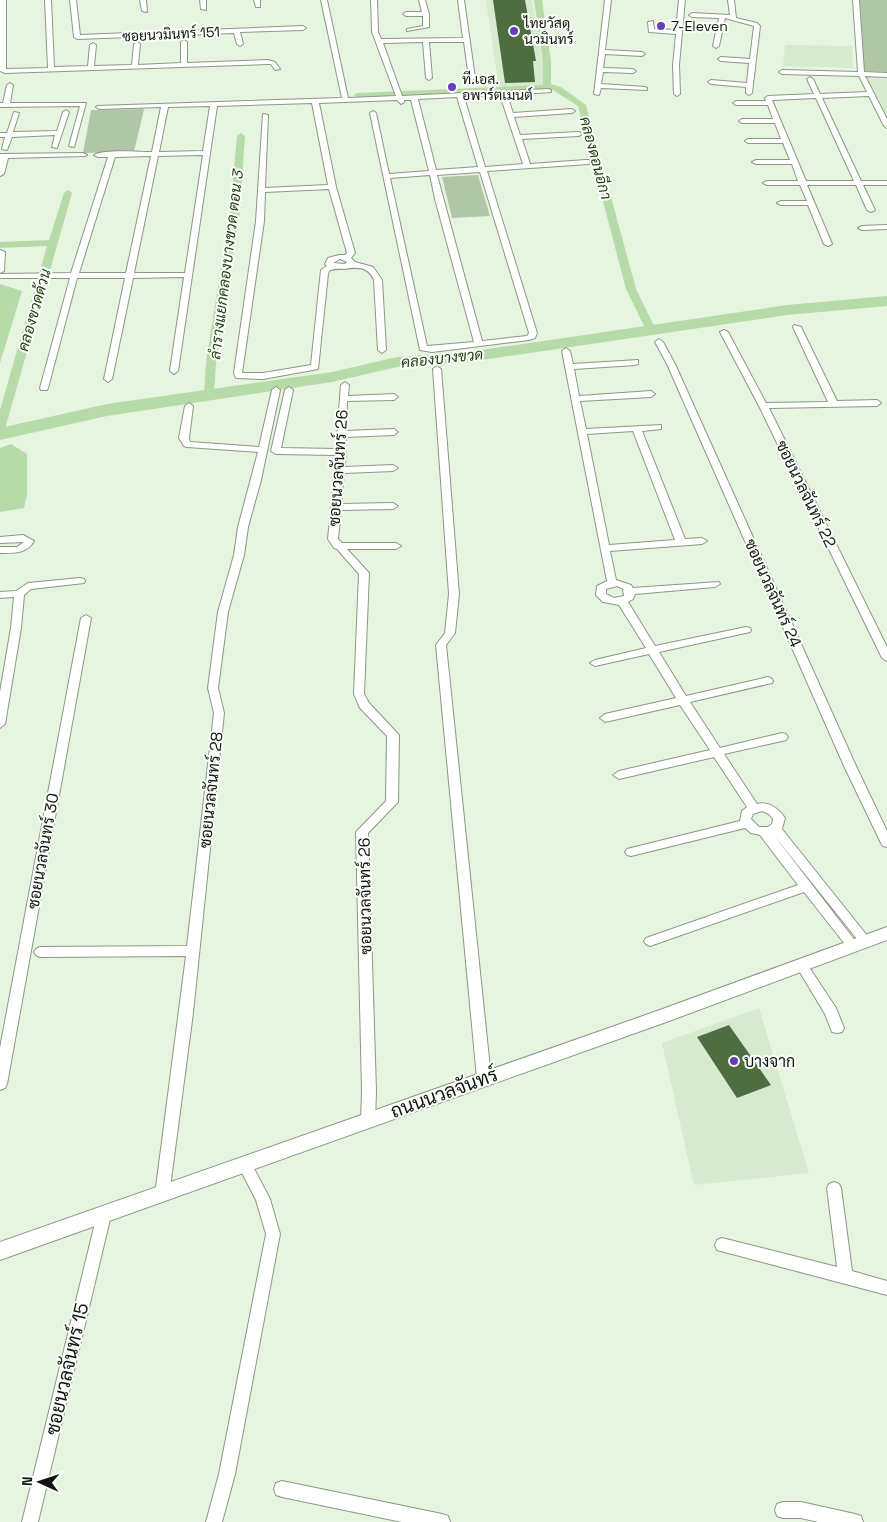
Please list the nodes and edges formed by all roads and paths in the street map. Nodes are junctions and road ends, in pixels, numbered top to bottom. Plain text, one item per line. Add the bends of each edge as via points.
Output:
1 (3, 0) edge
2 (48, 0) edge
3 (73, 0) edge
4 (143, 0) edge
5 (203, 0) edge
6 (324, 0) edge
7 (374, 0) edge
8 (422, 0) edge
9 (462, 0) edge
10 (608, 0) edge
11 (682, 0) edge
12 (731, 0) edge
13 (856, 0) edge
14 (204, 9) dead end
15 (145, 11) dead end
16 (406, 14) dead end
17 (426, 14) junction
18 (692, 15) dead end
19 (722, 16) junction
20 (732, 17) junction
21 (650, 22) dead end
22 (303, 28) dead end
23 (409, 30) dead end
24 (237, 31) junction
25 (680, 32) junction
26 (426, 40) junction
27 (468, 40) junction
28 (379, 41) junction
29 (184, 42) dead end
30 (137, 44) dead end
31 (240, 44) dead end
32 (1, 45) edge
33 (93, 45) dead end
34 (716, 46) dead end
35 (602, 52) junction
36 (642, 54) dead end
37 (721, 59) dead end
38 (753, 61) junction
39 (184, 65) junction
40 (135, 67) junction
41 (91, 68) junction
42 (51, 70) junction
43 (277, 70) dead end
44 (600, 70) junction
45 (633, 71) dead end
46 (782, 72) dead end
47 (861, 74) junction
48 (887, 75) edge
49 (429, 78) dead end
50 (472, 78) dead end
51 (810, 79) dead end
52 (711, 82) dead end
53 (10, 85) dead end
54 (750, 85) junction
55 (598, 86) junction
56 (644, 89) dead end
57 (550, 90) dead end
58 (503, 93) junction
59 (748, 93) dead end
60 (398, 94) junction
61 (597, 94) dead end
62 (677, 94) dead end
63 (869, 94) junction
64 (460, 96) junction
65 (818, 96) junction
66 (345, 98) junction
67 (315, 100) junction
68 (415, 100) junction
69 (214, 103) junction
70 (736, 103) dead end
71 (770, 103) junction
72 (3, 105) edge
73 (165, 105) junction
74 (99, 107) dead end
75 (572, 111) dead end
76 (66, 112) dead end
77 (16, 113) dead end
78 (373, 113) dead end
79 (265, 115) dead end
80 (510, 115) junction
81 (742, 121) dead end
82 (776, 121) junction
83 (887, 126) edge
84 (59, 133) junction
85 (10, 134) junction
86 (579, 134) dead end
87 (0, 135) edge
88 (518, 137) junction
89 (748, 141) dead end
90 (785, 142) junction
91 (72, 146) dead end
92 (55, 147) dead end
93 (3, 153) edge
94 (207, 153) junction
95 (112, 154) junction
96 (156, 154) junction
97 (83, 155) dead end
98 (98, 155) dead end
99 (586, 162) dead end
100 (756, 162) dead end
101 (794, 162) junction
102 (527, 166) junction
103 (483, 171) junction
104 (0, 174) edge
105 (433, 174) junction
106 (386, 176) junction
107 (767, 183) dead end
108 (803, 183) junction
109 (860, 183) junction
110 (887, 183) edge
111 (332, 187) junction
112 (262, 190) junction
113 (781, 203) dead end
114 (811, 203) junction
115 (871, 210) dead end
116 (887, 227) edge
117 (862, 228) dead end
118 (828, 244) dead end
119 (1, 252) edge
120 (348, 261) junction
121 (0, 271) edge
122 (130, 275) junction
123 (189, 275) junction
124 (0, 276) edge
125 (74, 276) junction
126 (797, 327) dead end
127 (724, 332) dead end
128 (659, 342) dead end
129 (479, 344) junction
130 (382, 350) dead end
131 (566, 351) dead end
132 (635, 362) dead end
133 (569, 366) junction
134 (436, 369) dead end
135 (174, 371) dead end
136 (108, 379) dead end
137 (345, 385) dead end
138 (44, 388) dead end
139 (276, 390) dead end
140 (289, 390) dead end
141 (651, 394) dead end
142 (394, 397) dead end
143 (343, 399) junction
144 (576, 399) junction
145 (877, 403) dead end
146 (834, 404) junction
147 (189, 406) dead end
148 (763, 406) junction
149 (658, 428) dead end
150 (637, 429) junction
151 (394, 432) dead end
152 (583, 432) junction
153 (341, 434) junction
154 (263, 450) junction
155 (340, 452) junction
156 (393, 468) dead end
157 (340, 470) junction
158 (337, 506) junction
159 (393, 506) dead end
160 (0, 540) edge
161 (702, 541) dead end
162 (681, 542) junction
163 (338, 546) junction
164 (396, 546) dead end
165 (605, 548) junction
166 (0, 550) edge
167 (80, 582) dead end
168 (612, 583) junction
169 (715, 584) dead end
170 (630, 590) junction
171 (19, 594) junction
172 (0, 595) edge
173 (622, 601) junction
174 (86, 618) dead end
175 (746, 630) dead end
176 (653, 649) junction
177 (887, 658) edge
178 (595, 663) dead end
179 (768, 681) dead end
180 (682, 699) junction
181 (605, 718) dead end
182 (0, 724) edge
183 (782, 737) dead end
184 (718, 752) junction
185 (619, 775) dead end
186 (754, 808) junction
187 (747, 823) junction
188 (769, 830) junction
189 (887, 843) edge
190 (631, 852) dead end
191 (805, 887) junction
192 (887, 933) edge
193 (650, 941) dead end
194 (858, 943) junction
195 (193, 951) junction
196 (40, 952) dead end
197 (801, 964) junction
198 (837, 1028) dead end
199 (484, 1078) junction
200 (0, 1084) edge
201 (368, 1121) junction
202 (245, 1165) junction
203 (834, 1188) dead end
204 (162, 1195) junction
205 (104, 1215) junction
206 (722, 1245) dead end
207 (0, 1252) edge
208 (845, 1275) junction
209 (887, 1288) edge
210 (282, 1488) dead end
211 (783, 1510) dead end
212 (30, 1522) edge
213 (214, 1522) edge
214 (442, 1522) edge
215 (855, 1522) edge

1 - 32 street
2 - 42 street
3 - 24 street, ซอยนวมินทร์ 151 via 77,37 210,29
4 - 15 street
5 - 14 street
6 - 66 street
7 - 28 street via 374,28
8 - 17 street
9 - 27 street
10 - 35 street
11 - 25 street
12 - 20 street
13 - 47 street
16 - 17 street
17 - 23 street via 425,29
18 - 19 street
19 - 20 street
19 - 34 street
20 - 38 street via 757,25
21 - 25 street via 651,31
22 - 24 street, ซอยนวมินทร์ 151
24 - 31 street
25 - 62 street
26 - 27 street
26 - 28 street
26 - 49 street
27 - 50 street
28 - 60 street
29 - 39 street
30 - 40 street
32 - 42 street via 4,70
33 - 41 street
35 - 36 street
35 - 44 street
37 - 38 street
38 - 54 street
39 - 40 street
39 - 43 street via 268,62 273,63
40 - 41 street
41 - 42 street
44 - 45 street
44 - 55 street
46 - 47 street
47 - 48 street
47 - 63 street
51 - 65 street
52 - 54 street
53 - 72 street
54 - 59 street
55 - 56 street
55 - 61 street
57 - 58 street
58 - 64 street
58 - 80 street
60 - 66 street
60 - 68 street via 399,102
63 - 65 street
63 - 83 street
64 - 68 street
64 - 103 street
65 - 71 street via 772,97 768,98
65 - 109 street
66 - 67 street
67 - 69 street
67 - 111 street
68 - 105 street
69 - 73 street
69 - 94 street
70 - 71 street
71 - 82 street
72 - 91 street via 84,104
73 - 74 street
73 - 96 street
75 - 80 street
76 - 84 street
77 - 85 street
78 - 106 street
79 - 112 street
80 - 88 street
81 - 82 street
82 - 90 street
84 - 85 street
84 - 92 street
85 - 87 street
85 - 93 street
86 - 88 street
88 - 102 street
89 - 90 street
90 - 101 street
93 - 97 street
93 - 104 street
94 - 96 street
94 - 123 street
95 - 96 street
95 - 98 street
95 - 125 street
96 - 122 street
99 - 102 street
100 - 101 street
101 - 108 street
102 - 103 street
103 - 105 street
103 - 129 street via 533,333 524,339
105 - 106 street
105 - 129 street
106 - 129 street via 423,348
107 - 108 street
108 - 109 street
108 - 114 street
109 - 110 street
109 - 115 street
111 - 112 street
111 - 120 street via 351,252
112 - 120 street via 239,376 278,374 315,367 325,270 332,266 331,260 339,257
113 - 114 street
114 - 118 street
116 - 117 street
119 - 121 street
120 - 130 street via 372,268 376,273
122 - 123 street
122 - 125 street
122 - 136 street
123 - 135 street
124 - 125 street
125 - 138 street
126 - 146 street
127 - 148 street, ซอยนวลจันทร์ 22
128 - 189 street, ซอยนวลจันทร์ 24
131 - 133 street
132 - 133 street
133 - 144 street
134 - 199 street via 454,594 450,633 441,645
137 - 143 street
139 - 154 street, ซอยนวลจันทร์ 28
140 - 155 street via 276,451
141 - 144 street
142 - 143 street, ซอยนวลจันทร์ 26
143 - 153 street, ซอยนวลจันทร์ 26
144 - 152 street
145 - 146 street
146 - 148 street
147 - 154 street via 184,438 187,444
148 - 177 street, ซอยนวลจันทร์ 22
149 - 150 street
150 - 152 street
150 - 162 street
151 - 153 street
152 - 165 street
153 - 155 street, ซอยนวลจันทร์ 26
154 - 195 street, ซอยนวลจันทร์ 28 via 242,527 239,556 223,612 216,656 213,688 219,713
155 - 157 street, ซอยนวลจันทร์ 26
156 - 157 street
157 - 158 street, ซอยนวลจันทร์ 26
158 - 159 street
158 - 163 street, ซอยนวลจันทร์ 26 via 333,539
160 - 166 street via 23,538 30,541 20,549
161 - 162 street
162 - 165 street
163 - 164 street
163 - 201 street, ซอยนวลจันทร์ 26 via 364,573 359,694 364,705 393,735 392,802 362,832
165 - 168 street
167 - 171 street via 28,586
168 - 170 street
168 - 173 street via 600,588 600,595 607,600
169 - 170 street
170 - 173 street via 629,597
171 - 172 street
171 - 182 street
173 - 176 street
174 - 200 street, ซอยนวลจันทร์ 30
175 - 176 street
176 - 178 street
176 - 180 street
179 - 180 street
180 - 181 street
180 - 184 street
183 - 184 street
184 - 185 street
184 - 186 street
186 - 187 street via 746,815
186 - 188 street via 768,809 776,814 779,822
187 - 188 street via 754,829
187 - 190 street
188 - 191 street
188 - 194 street
191 - 193 street
191 - 194 street
192 - 194 main road, ถนนนวลจันทร์
194 - 197 main road, ถนนนวลจันทร์
195 - 196 street
195 - 204 street, ซอยนวลจันทร์ 28
197 - 198 street via 831,1012
197 - 199 main road, ถนนนวลจันทร์
199 - 201 main road, ถนนนวลจันทร์
201 - 202 main road, ถนนนวลจันทร์
202 - 204 main road, ถนนนวลจันทร์
202 - 213 street via 263,1199 273,1234 227,1474
203 - 208 street
204 - 205 main road, ถนนนวลจันทร์
205 - 207 main road, ถนนนวลจันทร์
205 - 212 street, ซอยนวลจันทร์ 15
206 - 208 street
208 - 209 street
210 - 214 street
211 - 215 street via 800,1510

